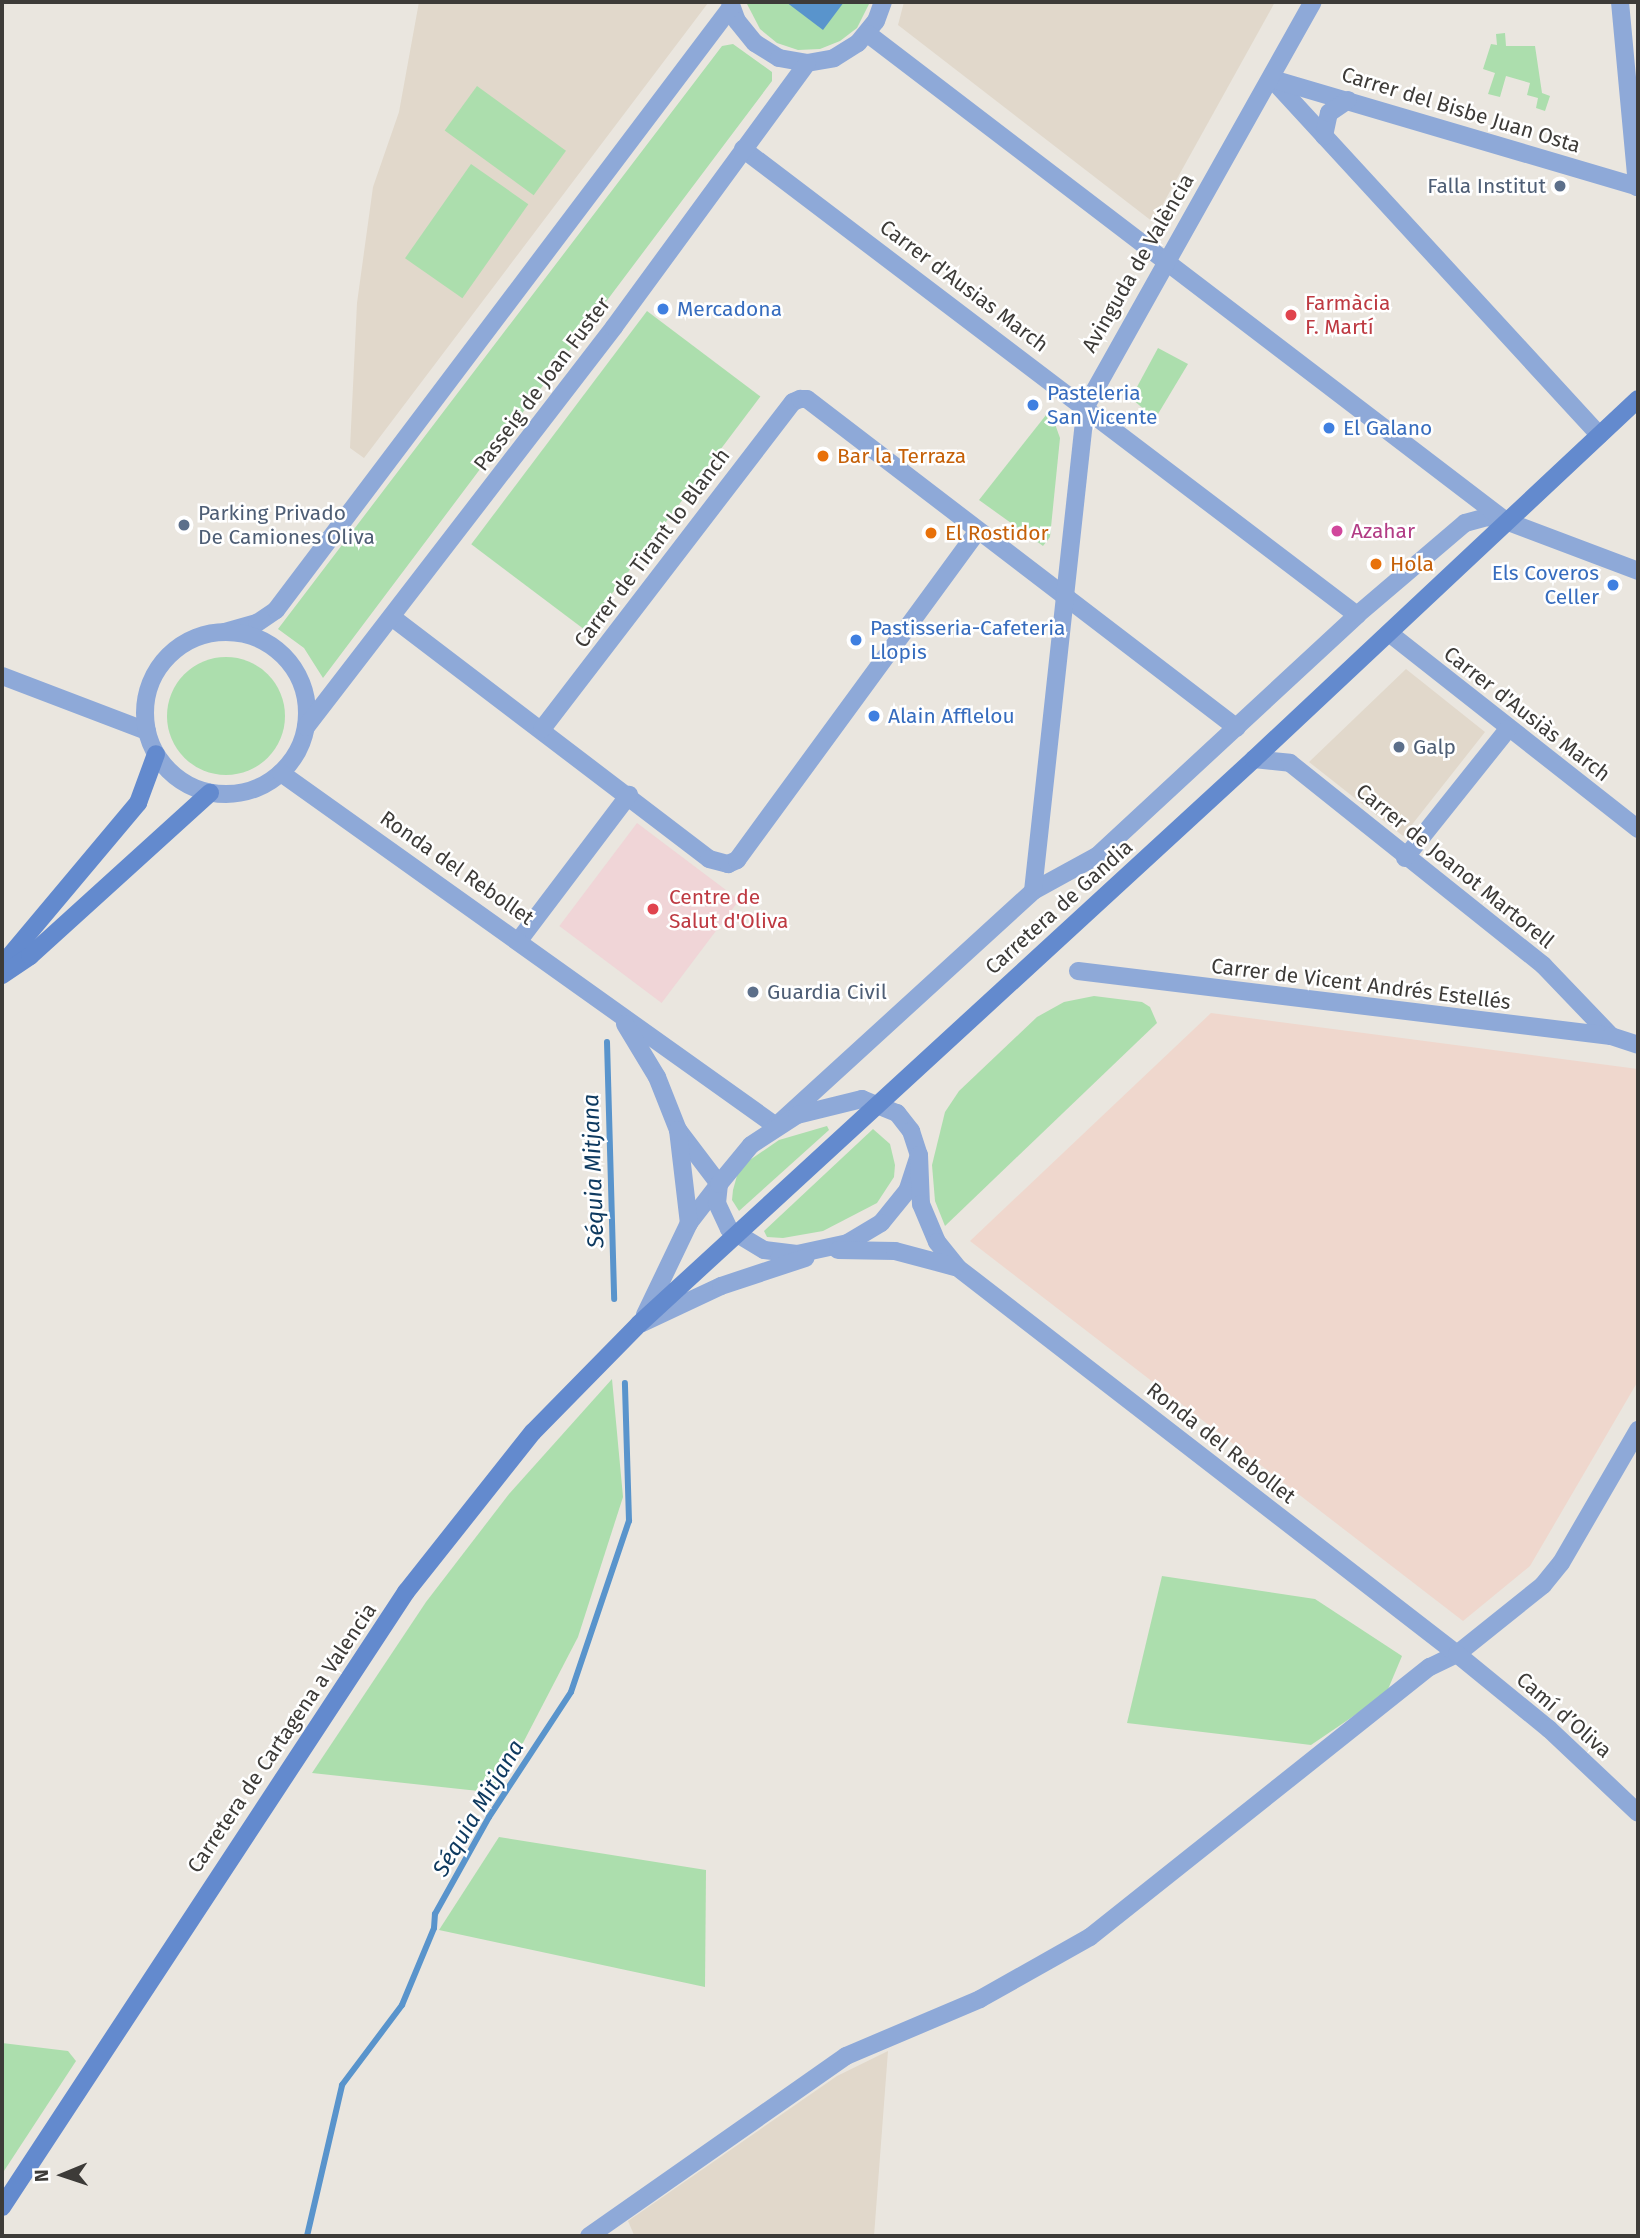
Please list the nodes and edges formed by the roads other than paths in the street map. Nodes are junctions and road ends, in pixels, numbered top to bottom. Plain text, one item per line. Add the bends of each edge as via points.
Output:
1 (883, 2) edge
2 (1313, 2) edge
3 (1620, 2) edge
4 (731, 4) edge
5 (868, 34) junction
6 (807, 63) junction
7 (1271, 78) junction
8 (1348, 100) junction
9 (1324, 136) junction
10 (743, 149) junction
11 (1638, 187) edge
12 (1166, 260) junction
13 (1638, 399) edge
14 (1086, 406) junction
15 (1599, 435) junction
16 (1486, 510) junction
17 (1506, 521) junction
18 (978, 531) junction
19 (1638, 572) edge
20 (1065, 598) junction
21 (1357, 615) junction
22 (393, 618) junction
23 (225, 632) junction
24 (1389, 633) junction
25 (2, 676) edge
26 (306, 727) junction
27 (1237, 728) junction
28 (542, 729) junction
29 (1508, 729) junction
30 (147, 731) junction
31 (156, 754) junction
32 (1254, 759) junction
33 (281, 773) junction
34 (210, 793) junction
35 (629, 795) junction
36 (1638, 830) edge
37 (1405, 858) junction
38 (1033, 891) junction
39 (520, 939) junction
40 (2, 965) edge
41 (1078, 971) dead end
42 (2, 975) edge
43 (605, 1003) junction
44 (1611, 1036) junction
45 (1638, 1045) edge
46 (879, 1103) junction
47 (776, 1126) junction
48 (678, 1130) junction
49 (919, 1155) junction
50 (719, 1184) junction
51 (689, 1223) junction
52 (736, 1235) junction
53 (822, 1251) junction
54 (958, 1268) junction
55 (639, 1324) junction
56 (1638, 1430) edge
57 (1457, 1654) junction
58 (1638, 1814) edge
59 (2, 2207) edge
60 (589, 2236) edge

1 - 5 street
2 - 7 street, Avinguda de València
3 - 11 street
4 - 6 street via 755,43 779,58
4 - 23 street via 276,610 257,623
5 - 6 street via 834,58
5 - 12 street
6 - 10 street, Passeig de Joan Fuster
7 - 8 street, Carrer del Bisbe Juan Osta
7 - 9 street
7 - 12 street, Avinguda de València
8 - 9 street via 1329,113
8 - 11 street, Carrer del Bisbe Juan Osta
9 - 15 street
10 - 14 street, Carrer d'Ausias March
10 - 22 street, Passeig de Joan Fuster
12 - 14 street, Avinguda de València
12 - 16 street
13 - 15 main road, Carretera de Gandia
14 - 20 street, Avinguda de València
14 - 21 street, Carrer d'Ausias March
15 - 17 main road, Carretera de Gandia
16 - 17 street
16 - 21 street, Carretera de Gandia
17 - 19 street
17 - 24 main road, Carretera de Gandia
18 - 20 street
18 - 28 street, Carrer de Tirant lo Blanch via 800,398
18 - 35 street via 737,860 723,865 709,859
20 - 27 street
20 - 38 street, Avinguda de València
21 - 27 street, Carretera de Gandia
22 - 26 street, Passeig de Joan Fuster
22 - 28 street
23 - 26 street via 248,635 287,660 306,703
23 - 30 street via 190,641 162,663 150,684 145,707
24 - 29 street, Carrer d'Ausiàs March
24 - 32 main road, Carretera de Gandia
25 - 30 street
26 - 33 street via 301,744
27 - 38 street, Carretera de Gandia via 1097,856
28 - 35 street
29 - 36 street, Carrer d'Ausiàs March
29 - 37 street
30 - 31 street
31 - 34 street via 188,786
31 - 40 main road via 138,803
32 - 37 street, Carrer de Joanot Martorell via 1290,763
32 - 46 main road, Carretera de Gandia
33 - 34 street via 260,787 236,794
33 - 39 street, Ronda del Rebollet
34 - 42 main road via 30,956
35 - 39 street
37 - 44 street, Carrer de Joanot Martorell via 1543,965
38 - 47 street
39 - 43 street, Ronda del Rebollet
41 - 44 street, Carrer de Vicent Andrés Estellés
43 - 47 street, Ronda del Rebollet
43 - 48 street, Ronda del Rebollet via 639,1043
44 - 45 street, Carrer de Vicent Andrés Estellés
46 - 47 street via 839,1101
46 - 49 street via 904,1121
46 - 52 main road, Carretera de Gandia
47 - 50 street via 751,1145
48 - 50 street, Ronda del Rebollet
48 - 51 street
49 - 53 street via 907,1191 881,1223 848,1243
49 - 54 street, Ronda del Rebollet via 921,1205 937,1242
50 - 51 street
50 - 52 street via 720,1213
51 - 55 street
52 - 53 street, Ronda del Rebollet via 772,1253
52 - 55 main road, Carretera de Gandia
53 - 54 street, Ronda del Rebollet via 895,1251
53 - 55 street via 721,1286
54 - 57 street, Ronda del Rebollet
55 - 59 main road, Carretera de Cartagena a Valencia via 533,1432 439,1546
56 - 57 street via 1561,1563 1523,1604
57 - 58 street, Camí d’Oliva via 1549,1729
57 - 60 street via 1430,1667 1090,1937 980,1999 846,2056

